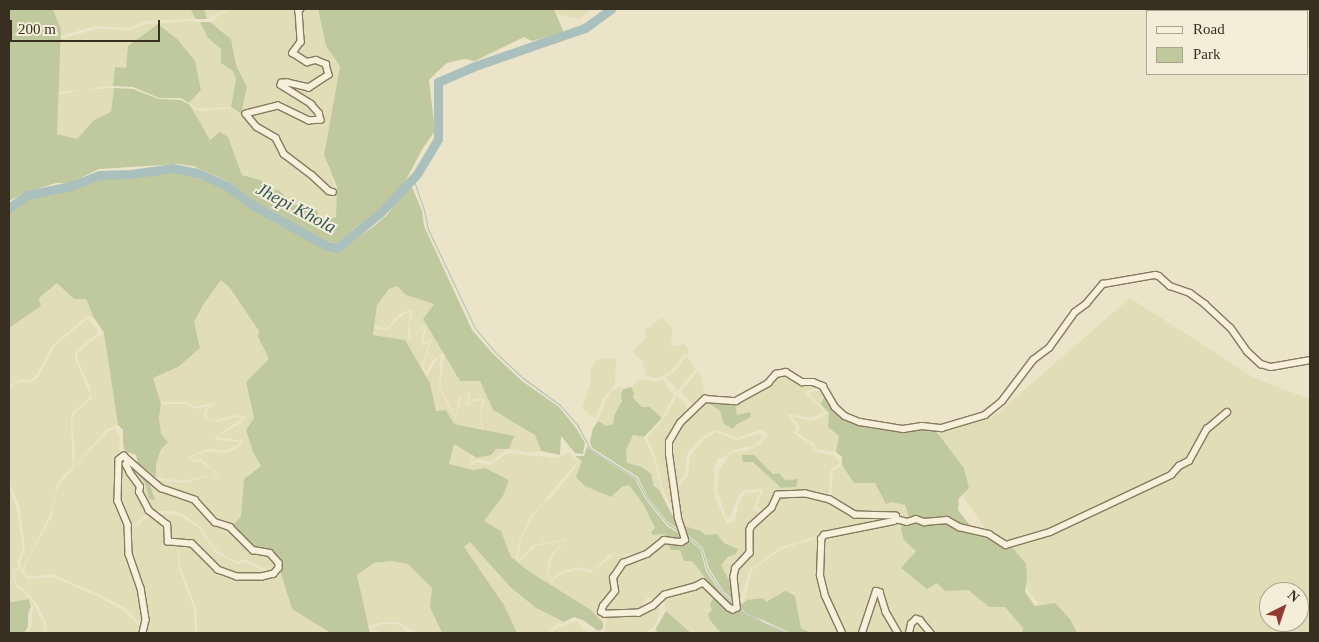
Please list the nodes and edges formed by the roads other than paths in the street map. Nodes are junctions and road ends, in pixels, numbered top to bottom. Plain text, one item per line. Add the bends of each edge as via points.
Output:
1 (301, 9) edge
2 (333, 192) dead end
3 (1310, 360) edge
4 (1226, 412) dead end
5 (124, 456) junction
6 (896, 519) junction
7 (143, 633) edge
8 (842, 633) edge
9 (862, 633) edge
10 (898, 633) edge
11 (909, 633) edge
12 (931, 633) edge

1 - 2 street via 301,42 293,53 307,62 316,60 326,64 329,75 309,88 288,83 281,85 311,104 321,120 309,121 278,106 246,114 256,127 276,138 284,154
3 - 6 street via 1271,367 1261,364 1231,328 1205,304 1154,275 1104,284 1075,312 1049,348 1032,360 1002,401 985,415 942,428 922,426 903,429 852,419 839,412 824,386 802,382 781,372 736,401 705,399 680,423 668,454 679,525 685,540 664,540 647,554 624,563 614,574 615,591 601,612 639,613 653,606 665,594 703,583 734,610 737,608 734,577 736,568 750,553 750,530 756,520 772,508 780,494 806,494 830,500 854,515 894,515
4 - 6 street via 1207,430 1189,461 1171,475 1050,532 1006,545 989,534 959,527 947,520 924,522 916,519 907,522
5 - 5 street via 149,511 167,525 168,542 192,544 212,566 238,577 262,577 274,574 279,568 279,563 270,553 253,550 230,527 215,522 200,504 161,488
5 - 7 street via 118,466 118,501 128,525 129,554 141,588 146,620
6 - 8 street via 821,539 820,576 825,596
9 - 10 street via 876,591 880,592 886,612
11 - 12 street via 916,619

